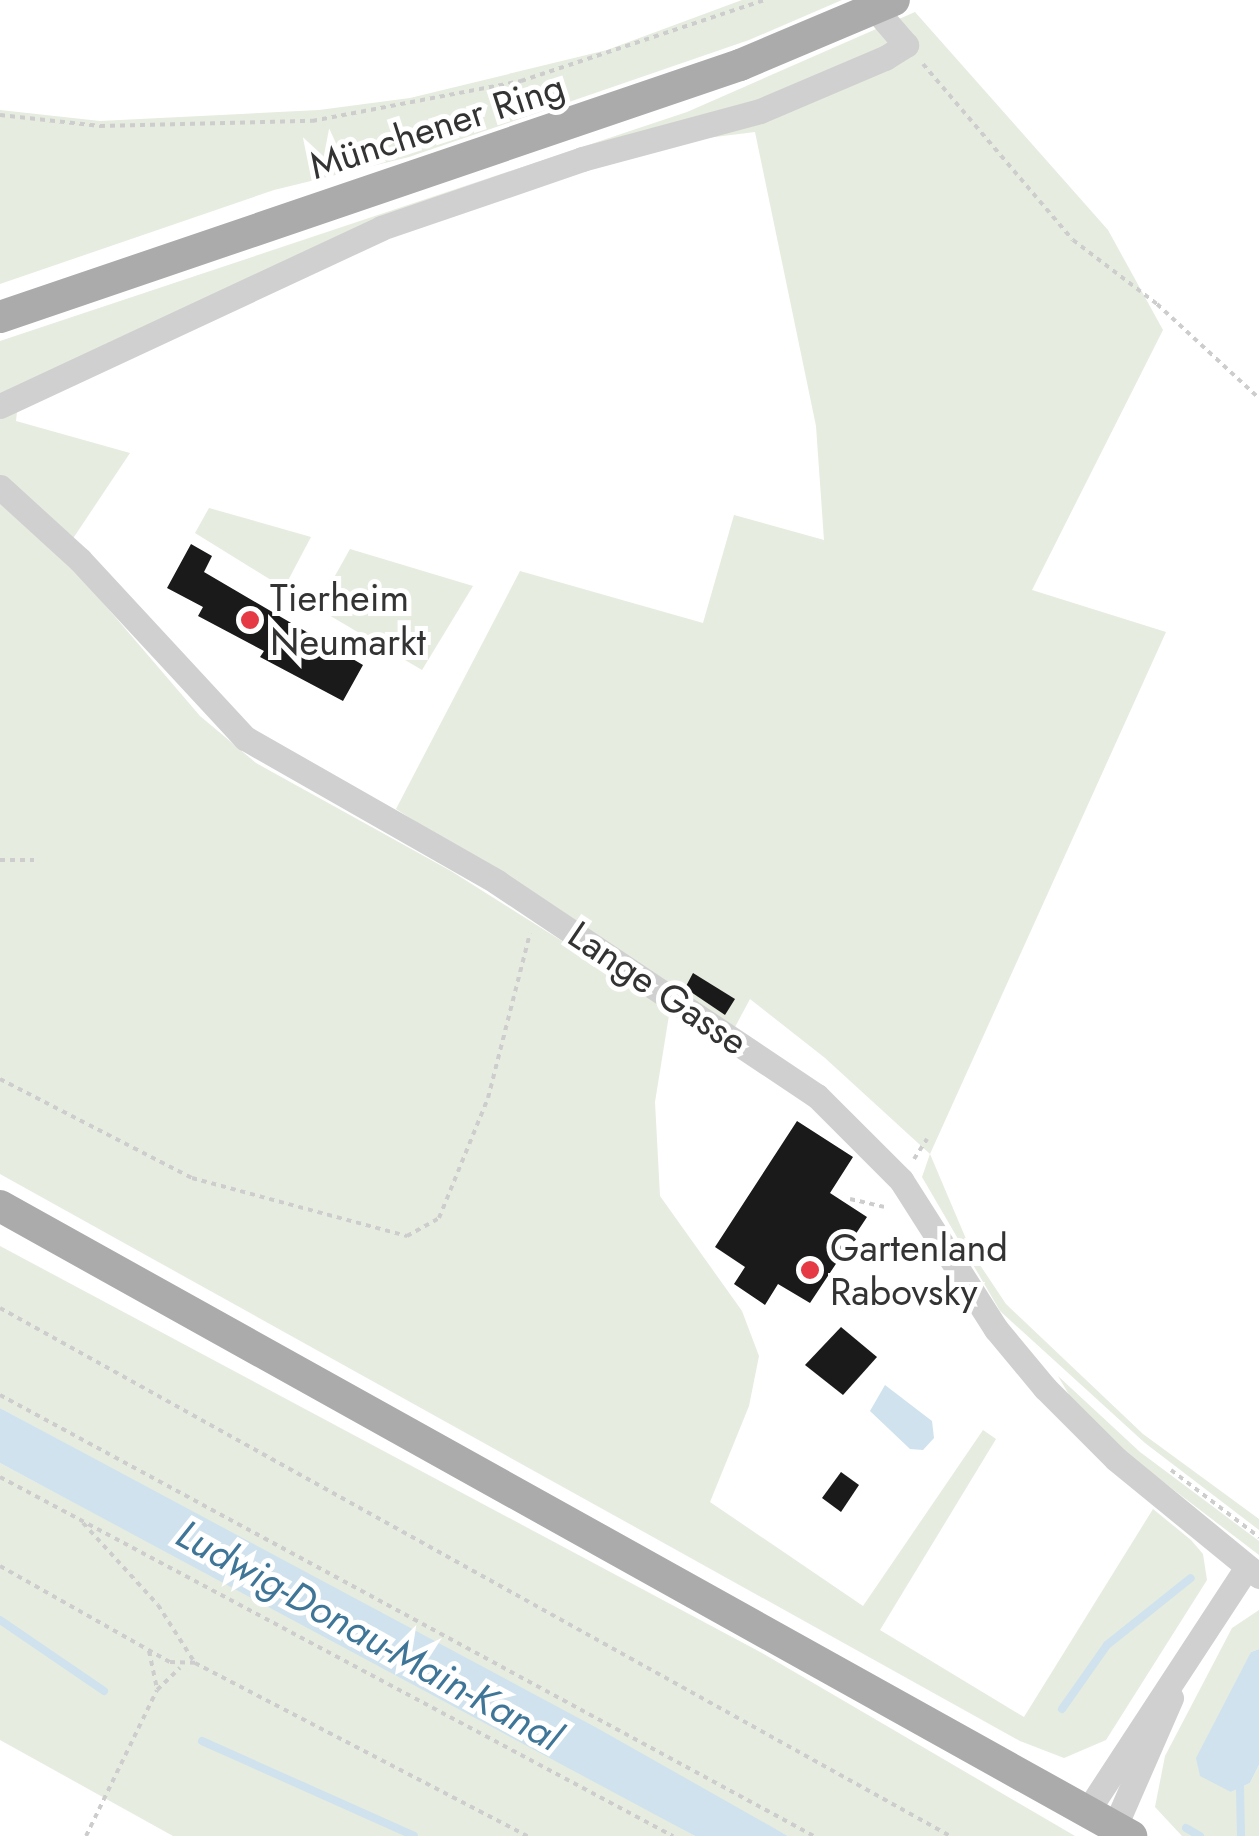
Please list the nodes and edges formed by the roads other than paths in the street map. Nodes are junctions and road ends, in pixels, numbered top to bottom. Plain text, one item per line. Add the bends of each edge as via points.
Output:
1 (884, 4) edge
2 (0, 317) edge
3 (0, 406) edge
4 (0, 488) edge
5 (0, 1206) edge
6 (1253, 1571) edge
7 (1111, 1824) edge

1 - 2 main road, Münchener Ring via 618,108
1 - 3 street via 906,45 760,111 582,159 381,228
4 - 6 street, Lange Gasse via 80,560 245,738 541,910 839,1116 922,1207 996,1329 1045,1388 1116,1459
5 - 7 main road
6 - 7 street, Lange Gasse via 1182,1665 1150,1757

